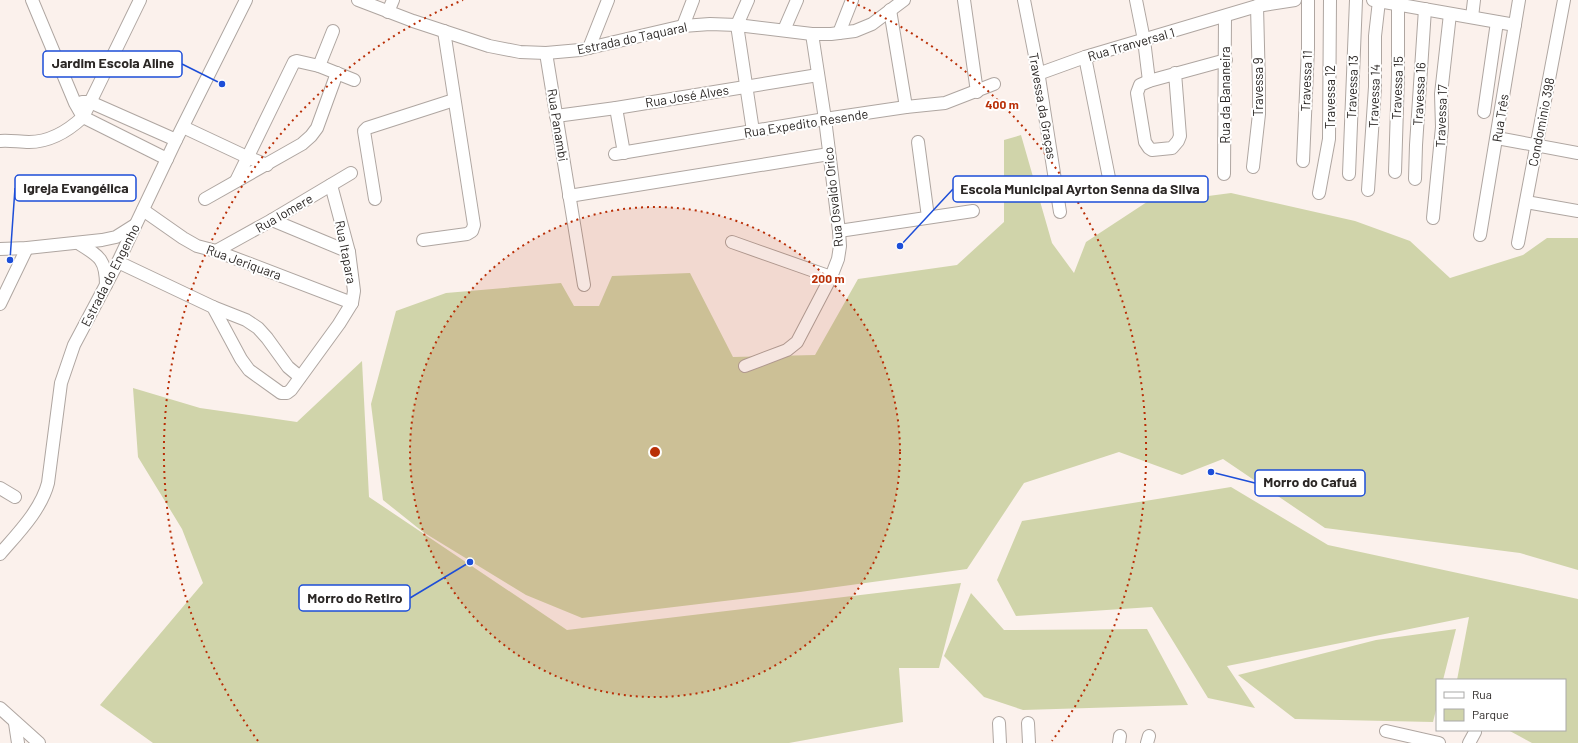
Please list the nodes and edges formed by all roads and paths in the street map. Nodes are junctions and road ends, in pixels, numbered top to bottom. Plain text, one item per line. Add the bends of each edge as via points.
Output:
1 (32, 0) edge
2 (140, 0) edge
3 (246, 0) edge
4 (358, 0) edge
5 (392, 0) edge
6 (608, 0) edge
7 (693, 0) edge
8 (748, 0) edge
9 (797, 0) edge
10 (852, 0) edge
11 (904, 0) edge
12 (964, 0) edge
13 (1024, 0) edge
14 (1136, 0) edge
15 (1295, 0) edge
16 (1308, 0) edge
17 (1330, 0) edge
18 (1356, 0) edge
19 (1474, 0) edge
20 (1519, 0) edge
21 (1564, 0) edge
22 (1376, 1) edge
23 (1398, 4) junction
24 (1257, 6) junction
25 (1425, 9) junction
26 (890, 10) junction
27 (388, 12) junction
28 (1450, 14) junction
29 (1225, 17) junction
30 (1472, 18) junction
31 (1497, 22) junction
32 (737, 25) junction
33 (1515, 25) junction
34 (683, 26) junction
35 (784, 30) junction
36 (333, 31) dead end
37 (444, 31) junction
38 (838, 33) junction
39 (812, 34) junction
40 (1144, 40) junction
41 (589, 48) junction
42 (546, 54) junction
43 (1085, 57) junction
44 (1226, 60) junction
45 (319, 66) junction
46 (1175, 73) junction
47 (337, 74) junction
48 (1038, 74) junction
49 (818, 75) junction
50 (354, 80) dead end
51 (1149, 81) junction
52 (994, 84) dead end
53 (745, 87) junction
54 (977, 92) junction
55 (454, 100) junction
56 (90, 102) junction
57 (75, 103) junction
58 (906, 107) junction
59 (616, 108) junction
60 (1484, 112) dead end
61 (556, 116) junction
62 (83, 118) junction
63 (825, 119) junction
64 (183, 127) junction
65 (753, 131) junction
66 (1497, 138) junction
67 (1, 139) edge
68 (176, 140) junction
69 (918, 142) dead end
70 (1536, 145) junction
71 (1578, 153) edge
72 (829, 154) junction
73 (247, 157) junction
74 (167, 159) junction
75 (1303, 161) dead end
76 (267, 164) junction
77 (1254, 167) dead end
78 (1395, 172) dead end
79 (351, 173) dead end
80 (1224, 174) dead end
81 (1349, 174) dead end
82 (1416, 180) dead end
83 (236, 181) junction
84 (332, 185) junction
85 (1368, 190) dead end
86 (1112, 193) dead end
87 (1319, 193) dead end
88 (569, 196) junction
89 (205, 199) dead end
90 (375, 199) dead end
91 (1526, 202) junction
92 (143, 210) junction
93 (973, 211) dead end
94 (1578, 211) edge
95 (1060, 212) dead end
96 (928, 217) junction
97 (1433, 218) dead end
98 (272, 220) junction
99 (135, 225) junction
100 (839, 231) junction
101 (1480, 235) dead end
102 (423, 240) dead end
103 (732, 242) dead end
104 (78, 243) junction
105 (1518, 243) dead end
106 (26, 248) junction
107 (0, 249) edge
108 (216, 251) junction
109 (349, 252) junction
110 (97, 254) junction
111 (117, 263) junction
112 (831, 277) junction
113 (106, 285) junction
114 (584, 285) dead end
115 (352, 303) junction
116 (0, 304) edge
117 (213, 307) junction
118 (745, 366) dead end
119 (300, 377) junction
120 (0, 488) edge
121 (15, 497) dead end
122 (0, 554) edge
123 (0, 708) edge
124 (15, 723) junction
125 (999, 723) dead end
126 (1028, 723) dead end
127 (1386, 731) dead end
128 (1475, 732) dead end
129 (18, 743) edge
130 (39, 743) edge
131 (1000, 743) edge
132 (1029, 743) edge
133 (1439, 743) edge
134 (1468, 743) edge

1 - 57 street
2 - 56 street
3 - 64 street, Estrada do Engenho
4 - 27 street, Estrada do Taquaral
5 - 27 street
6 - 41 street
7 - 34 street
8 - 32 street
9 - 35 street
10 - 38 street
11 - 26 street, Estrada do Taquaral
12 - 54 street
13 - 48 street, Travessa da Graças
14 - 40 street
15 - 24 street, Rua Tranversal 1
16 - 75 street, Travessa 11
17 - 87 street, Travessa 12 via 1330,139
18 - 81 street, Travessa 13
19 - 30 street
20 - 33 street, Rua Três
21 - 70 street, Condominio 398
22 - 23 street
22 - 85 street, Travessa 14
23 - 25 street
23 - 78 street, Travessa 15
24 - 29 street, Rua Tranversal 1
24 - 77 street, Travessa 9 via 1260,87
25 - 28 street
25 - 82 street, Travessa 16
26 - 38 street, Estrada do Taquaral via 855,31
26 - 58 street
27 - 37 street, Estrada do Taquaral
28 - 30 street
28 - 97 street, Travessa 17 via 1441,94 1442,127
29 - 40 street, Rua Tranversal 1
29 - 44 street, Rua da Bananeira
30 - 31 street
31 - 33 street
31 - 60 street
32 - 34 street, Estrada do Taquaral
32 - 35 street, Estrada do Taquaral
32 - 53 street
33 - 66 street, Rua Três
34 - 41 street, Estrada do Taquaral
35 - 39 street, Estrada do Taquaral
36 - 45 street
37 - 42 street, Estrada do Taquaral via 489,46
37 - 55 street
38 - 39 street, Estrada do Taquaral
39 - 49 street, Rua Osvaldo Orico
40 - 43 street, Rua Tranversal 1
40 - 51 street
41 - 42 street, Estrada do Taquaral
42 - 61 street, Rua Panambi
43 - 48 street, Rua Tranversal 1
43 - 86 street
44 - 46 street
44 - 80 street, Rua da Bananeira
45 - 47 street
45 - 73 street via 297,61 292,64
46 - 51 street
46 - 51 street via 1180,136 1172,148 1155,150 1149,148 1145,142 1137,98 1138,88
47 - 50 street
47 - 76 street via 318,128 302,144
48 - 95 street, Travessa da Graças
49 - 53 street, Rua José Alves
49 - 63 street, Rua Osvaldo Orico
52 - 54 street, Rua Expedito Resende
53 - 59 street, Rua José Alves
53 - 65 street
54 - 58 street, Rua Expedito Resende via 945,104
55 - 90 street via 364,131
55 - 102 street via 474,225 472,231 467,234
56 - 57 street
56 - 62 street
56 - 68 street
57 - 62 street
58 - 63 street, Rua Expedito Resende
59 - 61 street, Rua José Alves
59 - 65 street, Rua Expedito Resende via 619,154
61 - 88 street, Rua Panambi
62 - 67 street via 69,129 52,137 31,142
62 - 74 street
63 - 65 street, Rua Expedito Resende
63 - 72 street, Rua Osvaldo Orico
64 - 68 street, Estrada do Engenho
64 - 73 street
66 - 70 street
66 - 101 street, Rua Três
68 - 74 street, Estrada do Engenho
69 - 96 street
70 - 71 street
70 - 91 street, Condominio 398
72 - 88 street
72 - 100 street, Rua Osvaldo Orico
73 - 76 street
73 - 83 street
74 - 92 street, Estrada do Engenho
76 - 83 street
79 - 84 street, Rua Iomere
83 - 89 street
84 - 98 street, Rua Iomere
84 - 109 street, Rua Itapara
88 - 114 street, Rua Panambi
91 - 94 street
91 - 105 street, Condominio 398
92 - 99 street, Estrada do Engenho
92 - 108 street, Rua Jeriquara via 197,246
93 - 96 street
96 - 100 street
98 - 108 street, Rua Iomere
98 - 109 street
99 - 104 street via 116,237
99 - 111 street, Estrada do Engenho
100 - 112 street, Rua Osvaldo Orico via 838,259
103 - 112 street
104 - 106 street
104 - 110 street
106 - 107 street
106 - 116 street
108 - 115 street, Rua Jeriquara
109 - 115 street, Rua Itapara via 354,291
110 - 111 street
110 - 113 street via 104,266
111 - 113 street, Estrada do Engenho
111 - 117 street
112 - 118 street, Rua Osvaldo Orico via 797,342 787,350
113 - 122 street, Estrada do Engenho via 74,345 61,383 45,494
115 - 119 street, Rua Itapara
117 - 119 street via 246,320 258,328 288,367
117 - 119 street, Rua Itapara via 249,370 281,392 287,393
120 - 121 street
123 - 124 street
124 - 129 street
124 - 130 street
125 - 131 street
126 - 132 street
127 - 133 street
128 - 134 street

